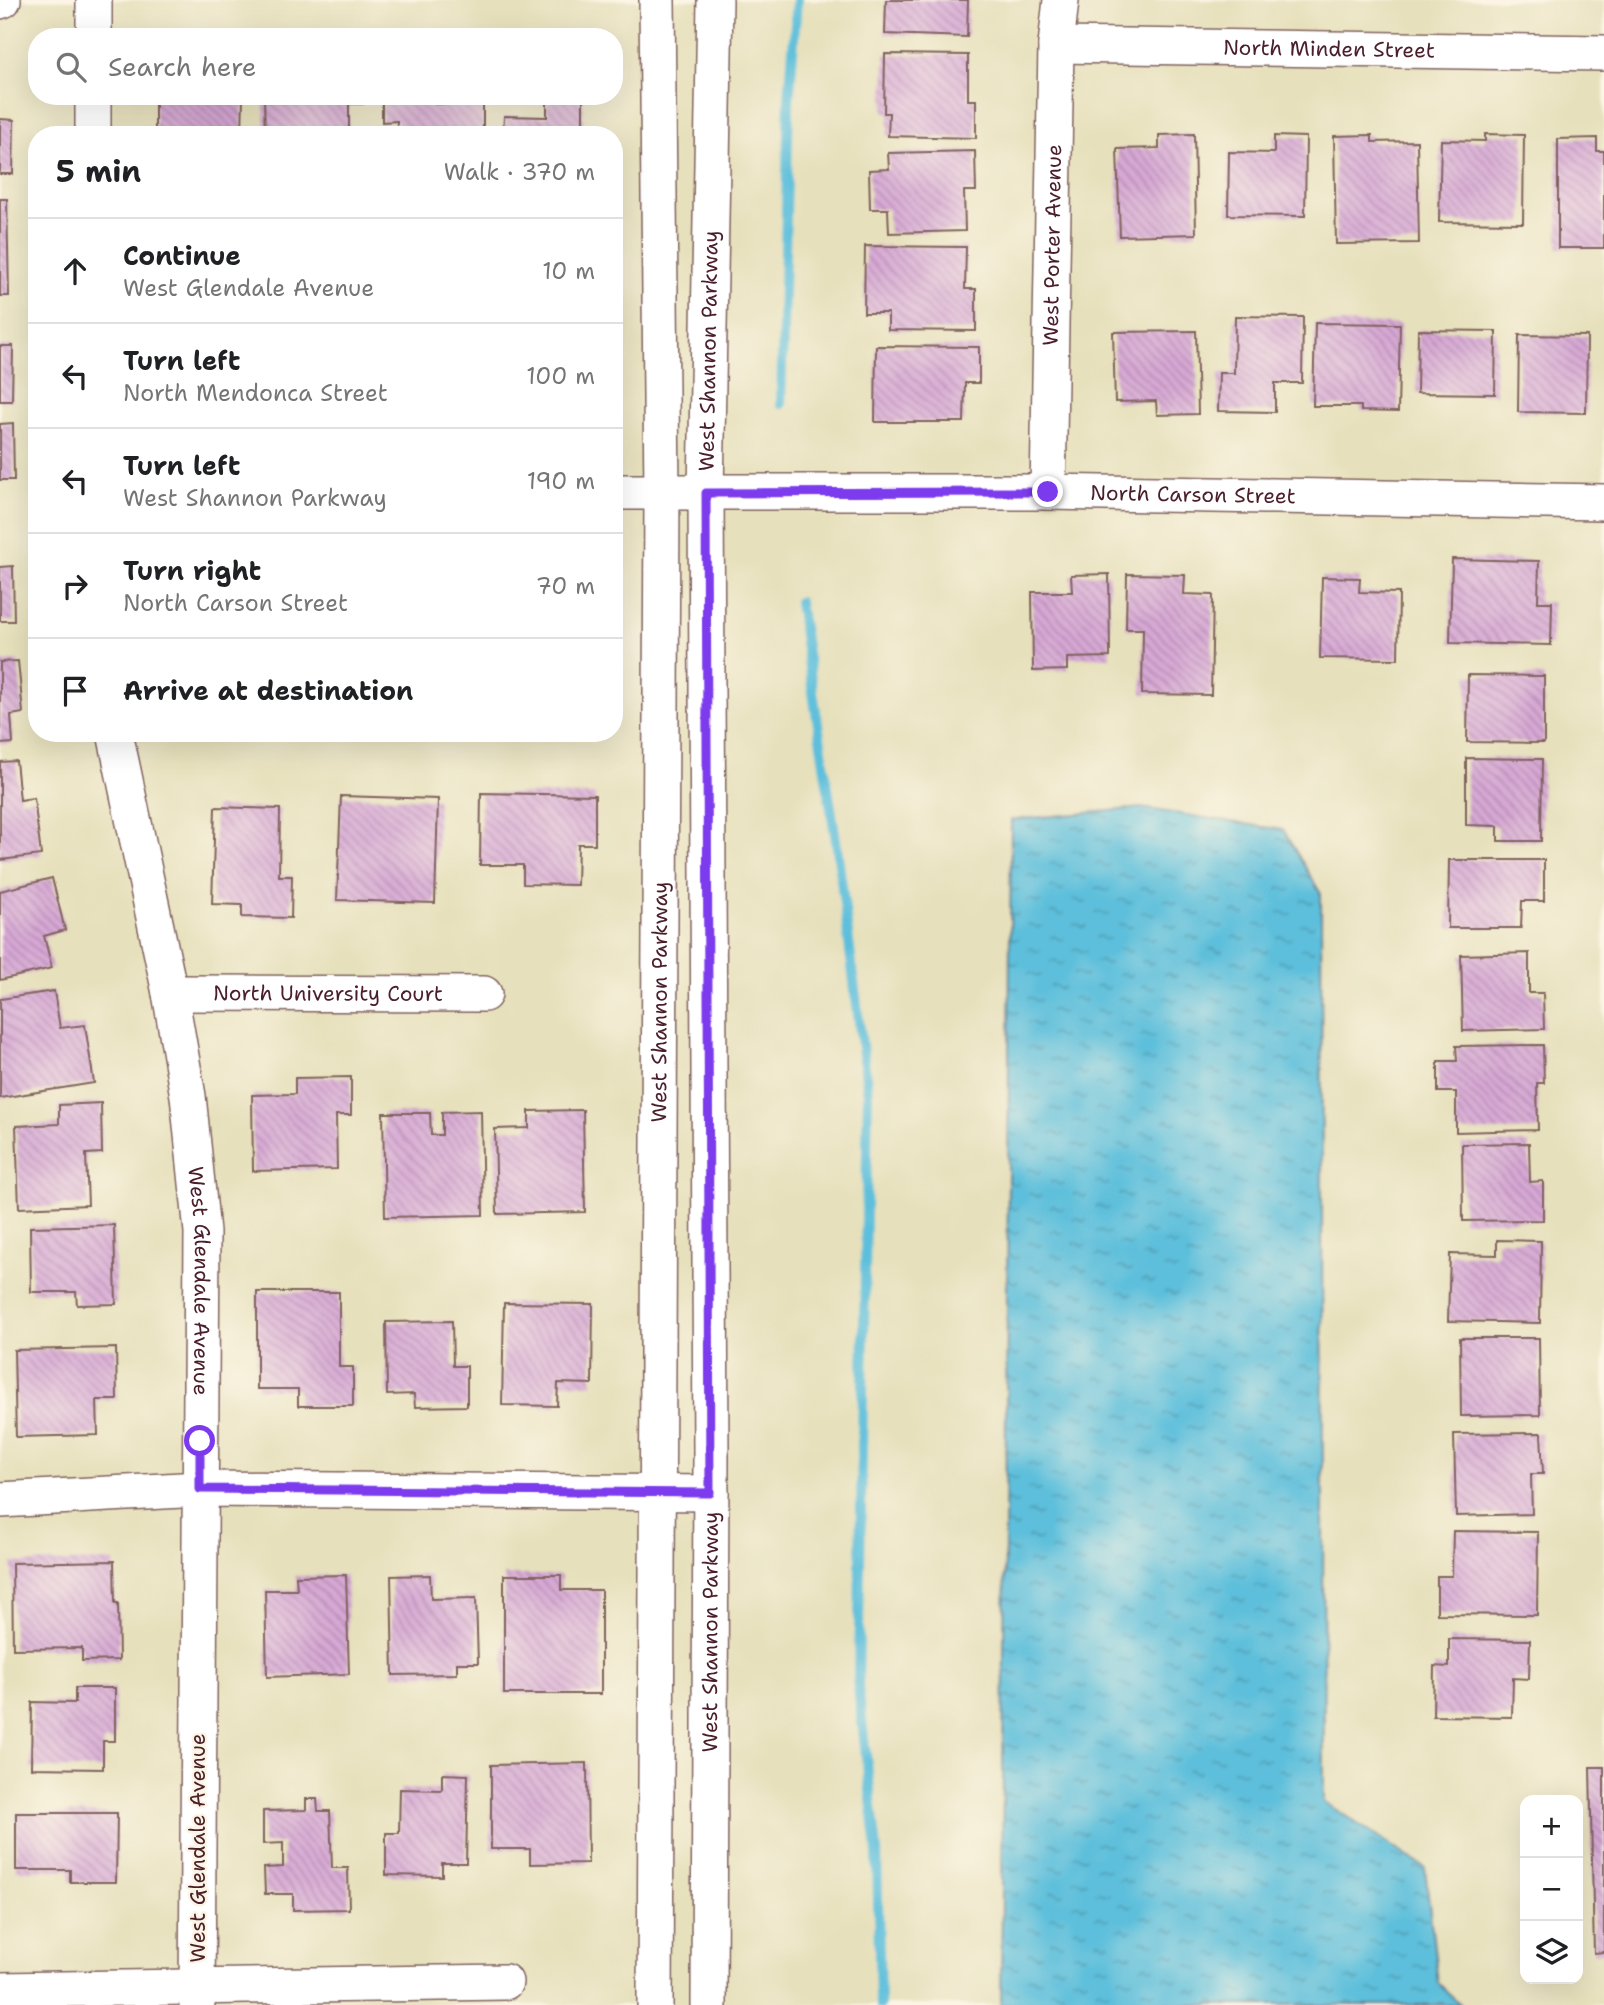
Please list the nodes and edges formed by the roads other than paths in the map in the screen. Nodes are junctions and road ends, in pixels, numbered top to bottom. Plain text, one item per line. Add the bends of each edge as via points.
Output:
1 (94, 0) edge
2 (657, 0) edge
3 (715, 0) edge
4 (1060, 0) edge
5 (93, 28) edge
6 (1056, 45) junction
7 (1604, 53) edge
8 (93, 105) edge
9 (93, 126) edge
10 (623, 492) edge
11 (1048, 492) junction
12 (662, 493) junction
13 (706, 493) junction
14 (1604, 502) edge
15 (117, 742) edge
16 (170, 993) junction
17 (484, 995) dead end
18 (200, 1489) junction
19 (657, 1492) junction
20 (710, 1493) junction
21 (0, 1500) edge
22 (505, 1982) dead end
23 (0, 1990) edge
24 (197, 1996) edge
25 (655, 2005) edge
26 (709, 2005) edge

1 - 5 street
2 - 12 street, West Shannon Parkway
3 - 13 street, West Shannon Parkway
4 - 6 street, West Porter Avenue
6 - 7 street, North Minden Street
6 - 11 street, West Porter Avenue
8 - 9 street
10 - 12 street, North Carson Street
11 - 13 street, North Carson Street
11 - 14 street, North Carson Street
12 - 13 street, North Carson Street
12 - 19 street, West Shannon Parkway
13 - 20 street, West Shannon Parkway
15 - 16 street, West Glendale Avenue
16 - 17 street, North University Court
16 - 18 street, West Glendale Avenue via 188,1096 202,1232
18 - 19 street
18 - 21 street
18 - 24 street, West Glendale Avenue
19 - 20 street
19 - 25 street, West Shannon Parkway
20 - 26 street, West Shannon Parkway
22 - 24 street
23 - 24 street

